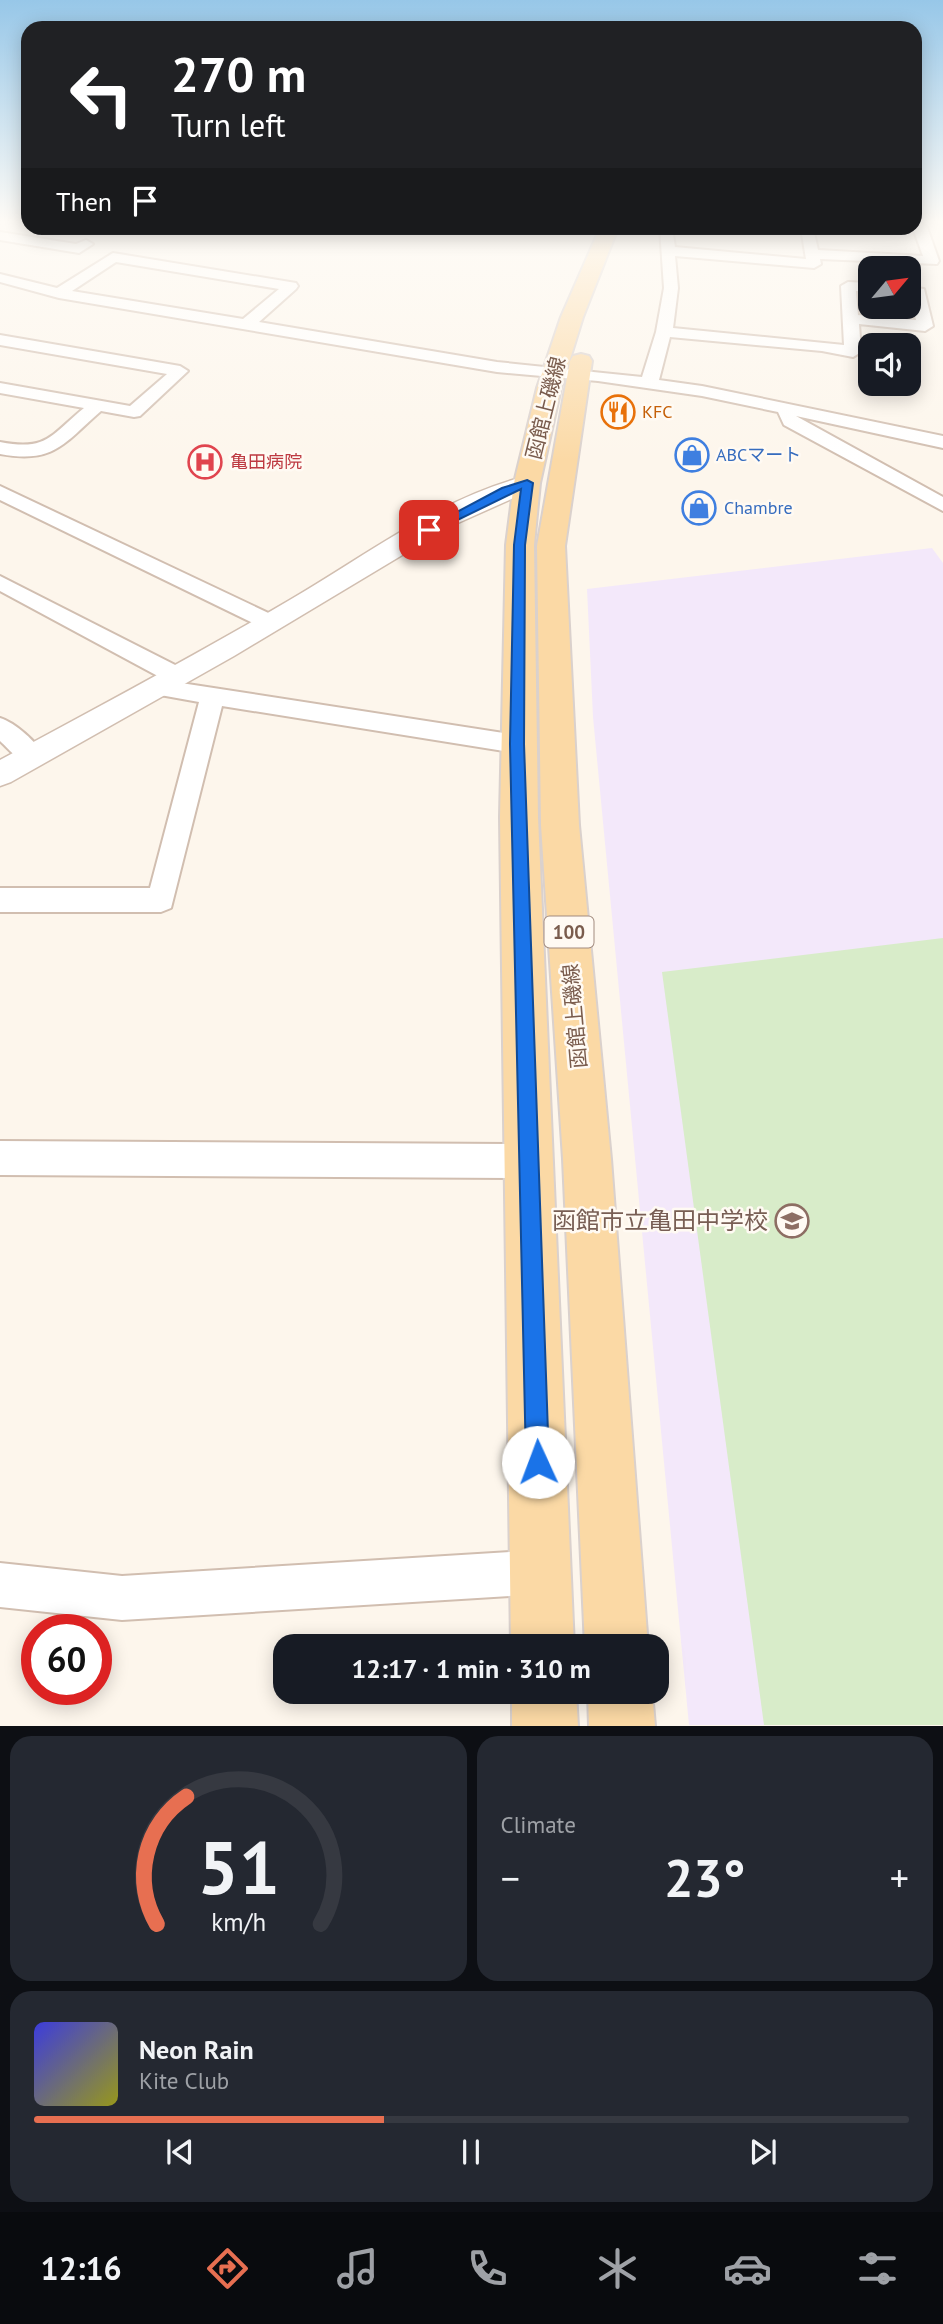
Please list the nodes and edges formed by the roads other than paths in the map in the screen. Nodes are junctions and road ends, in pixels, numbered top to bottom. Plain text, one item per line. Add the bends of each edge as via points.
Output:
1 (97, 300) edge
2 (275, 300) edge
3 (579, 300) edge
4 (598, 300) edge
5 (669, 300) edge
6 (849, 300) edge
7 (921, 303) edge
8 (851, 319) junction
9 (246, 325) junction
10 (664, 332) junction
11 (0, 340) edge
12 (565, 374) junction
13 (649, 384) junction
14 (0, 388) edge
15 (97, 406) junction
16 (783, 409) junction
17 (943, 442) edge
18 (0, 448) edge
19 (527, 483) junction
20 (6, 500) edge
21 (943, 505) edge
22 (0, 582) edge
23 (271, 623) junction
24 (167, 681) junction
25 (212, 698) junction
26 (0, 727) edge
27 (517, 744) junction
28 (32, 756) junction
29 (0, 774) edge
30 (0, 900) edge
31 (0, 1158) edge
32 (528, 1161) junction
33 (541, 1572) junction
34 (0, 1585) edge
35 (543, 1634) edge
36 (616, 1634) edge
37 (544, 1704) edge
38 (621, 1704) edge
39 (544, 1726) edge
40 (622, 1726) edge

1 - 9 street
2 - 9 street
3 - 12 main road, 函館上磯線 / 100 via 572,317
4 - 12 main road, 函館上磯線 / 100
5 - 10 street
6 - 8 street
7 - 8 street via 925,326
8 - 10 street via 853,352
9 - 12 street
10 - 13 street
11 - 15 street via 180,372 134,412
12 - 13 street
12 - 19 main road, 函館上磯線 / 100
12 - 36 main road, 函館上磯線 / 100 via 551,546 560,825 587,1159
13 - 16 street
14 - 15 street
15 - 18 street via 47,448 26,453
16 - 17 street
16 - 21 street via 790,421
19 - 23 street via 429,530
19 - 27 main road, 函館上磯線 / 100 via 520,545
20 - 23 street
22 - 24 street
23 - 24 street
24 - 25 street
24 - 28 street
25 - 27 street
25 - 30 street via 160,900
26 - 28 street
27 - 32 main road, 函館上磯線 / 100
28 - 29 street
31 - 32 street
32 - 33 main road, 函館上磯線 / 100
33 - 34 street via 122,1598
33 - 35 main road, 函館上磯線 / 100
37 - 39 main road
38 - 40 main road

